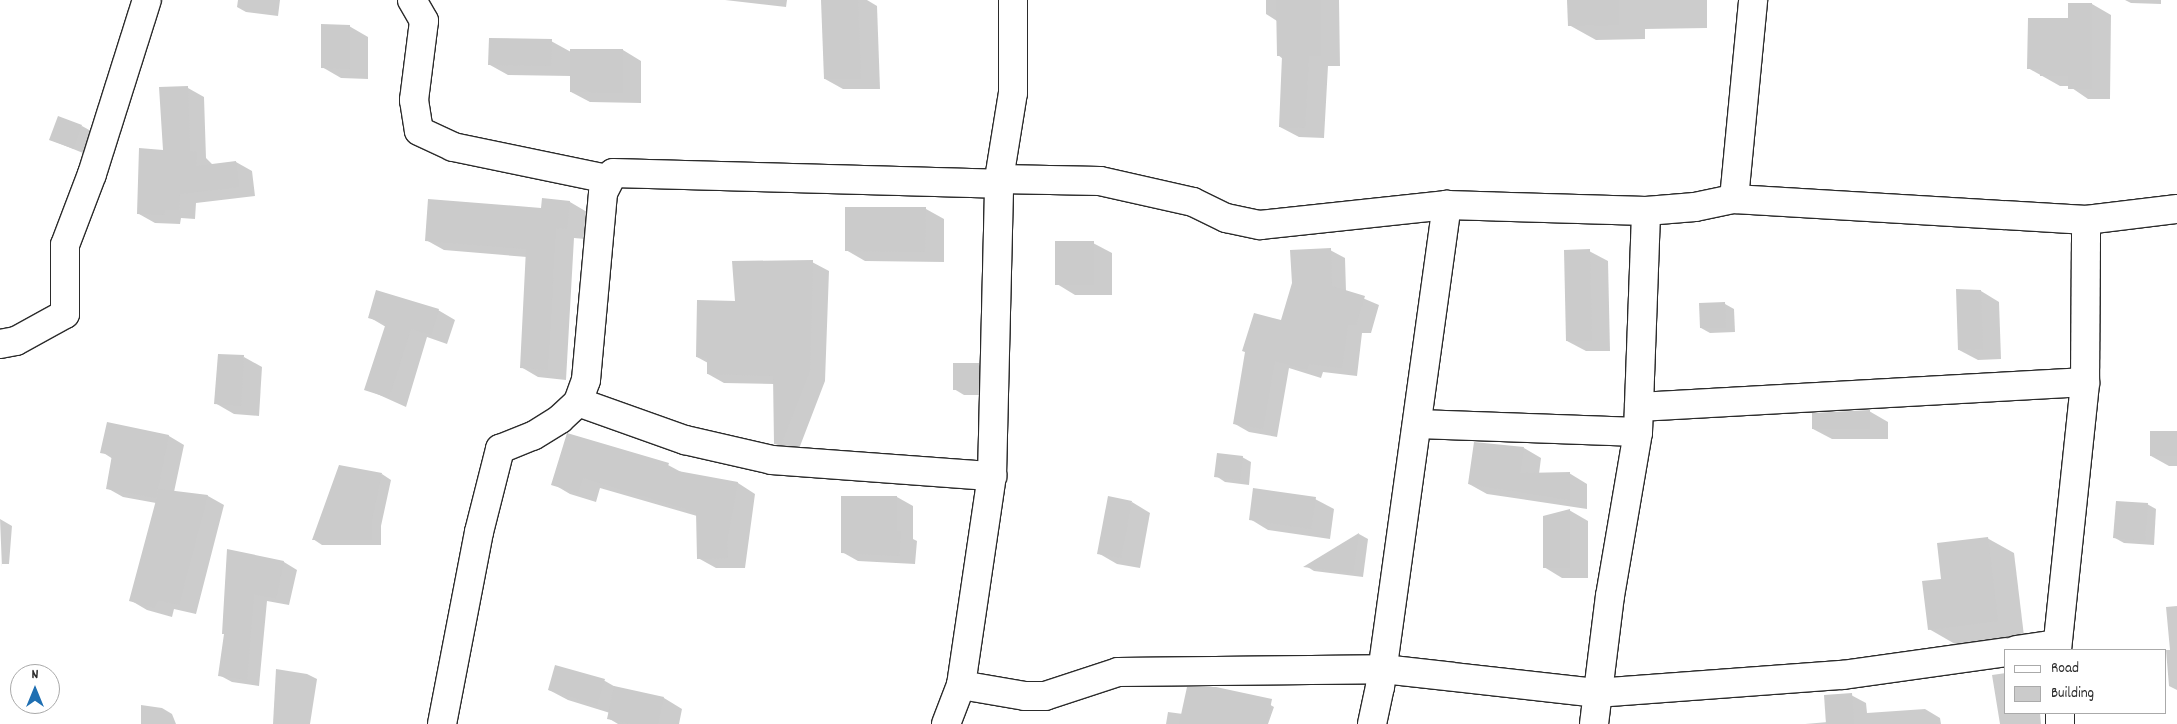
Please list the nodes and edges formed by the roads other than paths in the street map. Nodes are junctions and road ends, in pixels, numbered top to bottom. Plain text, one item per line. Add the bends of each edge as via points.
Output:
1 (147, 0) edge
2 (412, 0) edge
3 (1014, 0) edge
4 (1753, 0) edge
5 (608, 179) junction
6 (999, 179) junction
7 (1734, 199) junction
8 (1447, 205) junction
9 (2177, 209) edge
10 (1646, 211) junction
11 (2086, 220) junction
12 (0, 344) edge
13 (2085, 382) junction
14 (578, 402) junction
15 (1638, 420) junction
16 (1418, 424) junction
17 (992, 476) junction
18 (2057, 647) edge
19 (2030, 649) edge
20 (2004, 652) edge
21 (1383, 669) junction
22 (961, 685) junction
23 (1596, 693) junction
24 (442, 724) edge
25 (946, 724) edge
26 (1372, 724) edge
27 (1594, 724) edge

1 - 12 street via 92,174 65,245 65,314 16,341
2 - 5 street via 424,21 414,100 419,131 453,147
3 - 6 street via 1013,93
4 - 7 street
5 - 6 street via 619,172 998,184
5 - 14 street via 603,193 586,380
6 - 8 street via 1100,181 1193,202 1226,218 1260,225
6 - 17 street
7 - 10 street via 1695,207
7 - 11 street
8 - 10 street
8 - 16 street
9 - 11 street
10 - 15 street
11 - 13 street
13 - 15 street
13 - 18 street
14 - 17 street via 685,440 772,460
14 - 24 street via 560,419 533,436 500,449 479,532
15 - 16 street
15 - 23 street
16 - 21 street
17 - 22 street
18 - 19 street
20 - 23 street via 1843,675
21 - 22 street via 1118,672 1045,696
21 - 23 street
21 - 26 street
22 - 25 street
23 - 27 street

